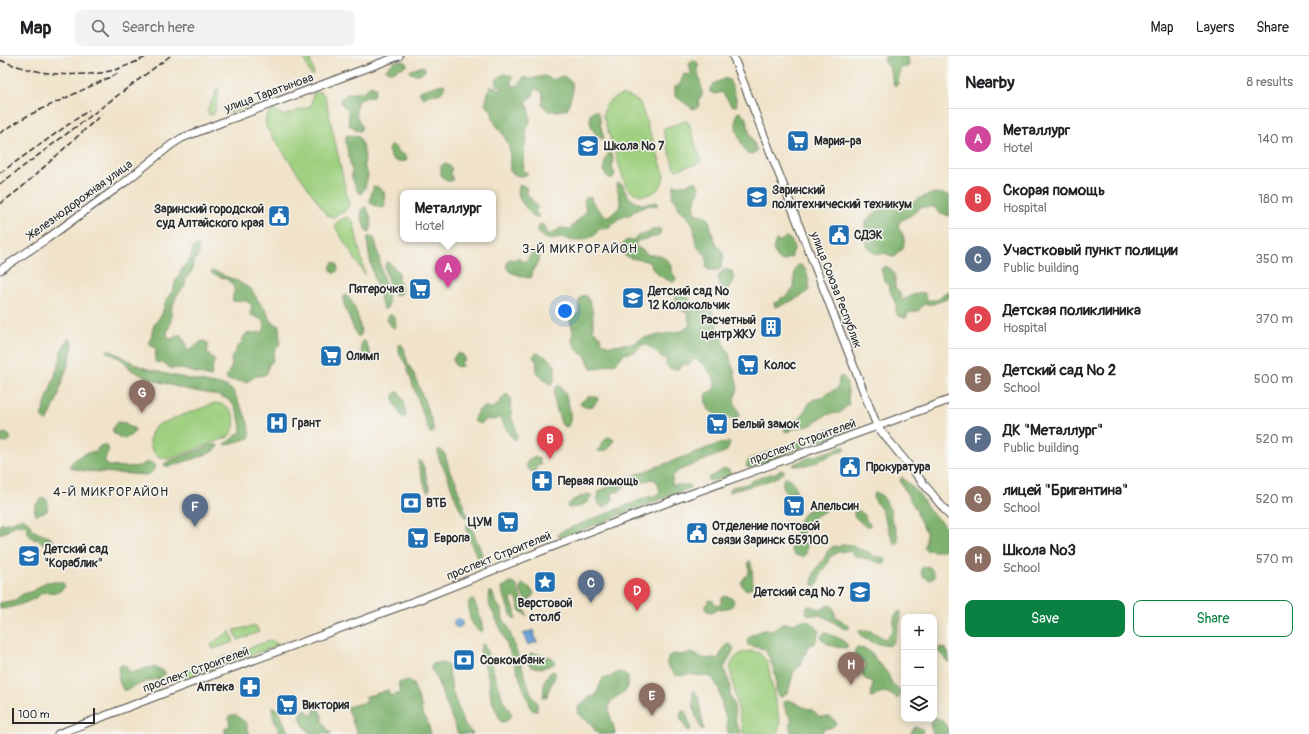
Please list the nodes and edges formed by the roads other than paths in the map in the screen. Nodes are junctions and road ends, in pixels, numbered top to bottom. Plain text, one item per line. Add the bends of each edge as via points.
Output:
1 (399, 56) edge
2 (733, 56) edge
3 (171, 145) joint
4 (0, 270) edge
5 (949, 400) edge
6 (877, 426) junction
7 (949, 514) edge
8 (58, 734) edge

1 - 3 street, улица Таратынова via 207,128
2 - 6 street, улица Союза Республик
3 - 4 street, Железнодорожная улица via 79,216
5 - 6 street, проспект Строителей
6 - 7 street, улица Союза Республик
6 - 8 street, проспект Строителей via 674,500 423,598

